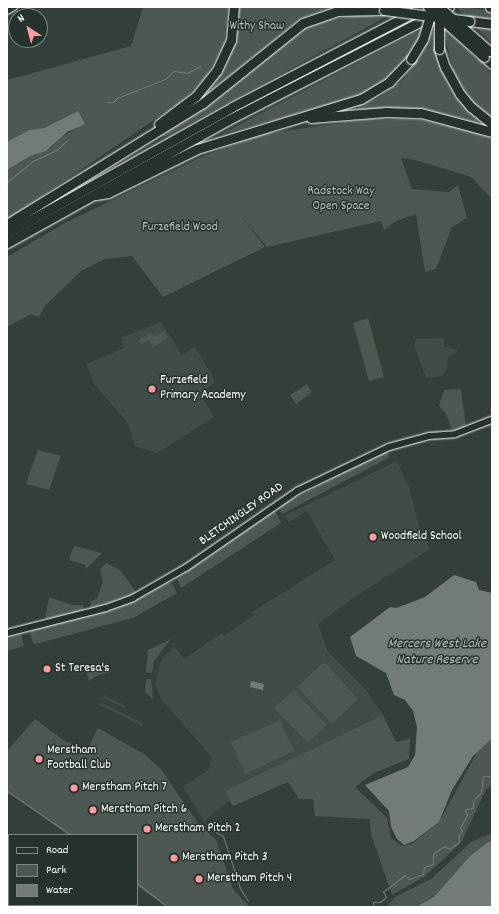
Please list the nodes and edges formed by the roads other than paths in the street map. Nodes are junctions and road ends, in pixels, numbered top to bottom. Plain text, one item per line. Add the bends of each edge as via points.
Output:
1 (14, 7) edge
2 (234, 7) edge
3 (424, 7) edge
4 (428, 7) edge
5 (432, 7) edge
6 (439, 7) edge
7 (448, 7) edge
8 (7, 11) edge
9 (492, 24) edge
10 (488, 54) edge
11 (492, 64) edge
12 (290, 120) junction
13 (492, 124) edge
14 (492, 132) edge
15 (144, 140) junction
16 (89, 197) junction
17 (7, 224) edge
18 (7, 233) edge
19 (7, 243) edge
20 (492, 420) edge
21 (7, 633) edge

1 - 8 street
2 - 15 highway via 231,40 217,70 196,96 156,126
3 - 18 highway via 207,120
4 - 10 highway, bridge
5 - 12 highway, bridge via 423,40 411,59 389,82 361,99
6 - 10 highway, bridge
6 - 13 highway, bridge via 439,49 445,67 460,94
7 - 16 highway via 296,84
9 - 15 highway, bridge via 384,10 338,11 303,23 203,103
10 - 11 highway
12 - 14 highway via 366,113 421,113
12 - 16 highway via 197,150 108,193
15 - 17 highway
16 - 19 highway
20 - 21 street, BLETCHINGLEY ROAD via 455,434 429,436 389,447 298,491 187,567 133,598 106,608

